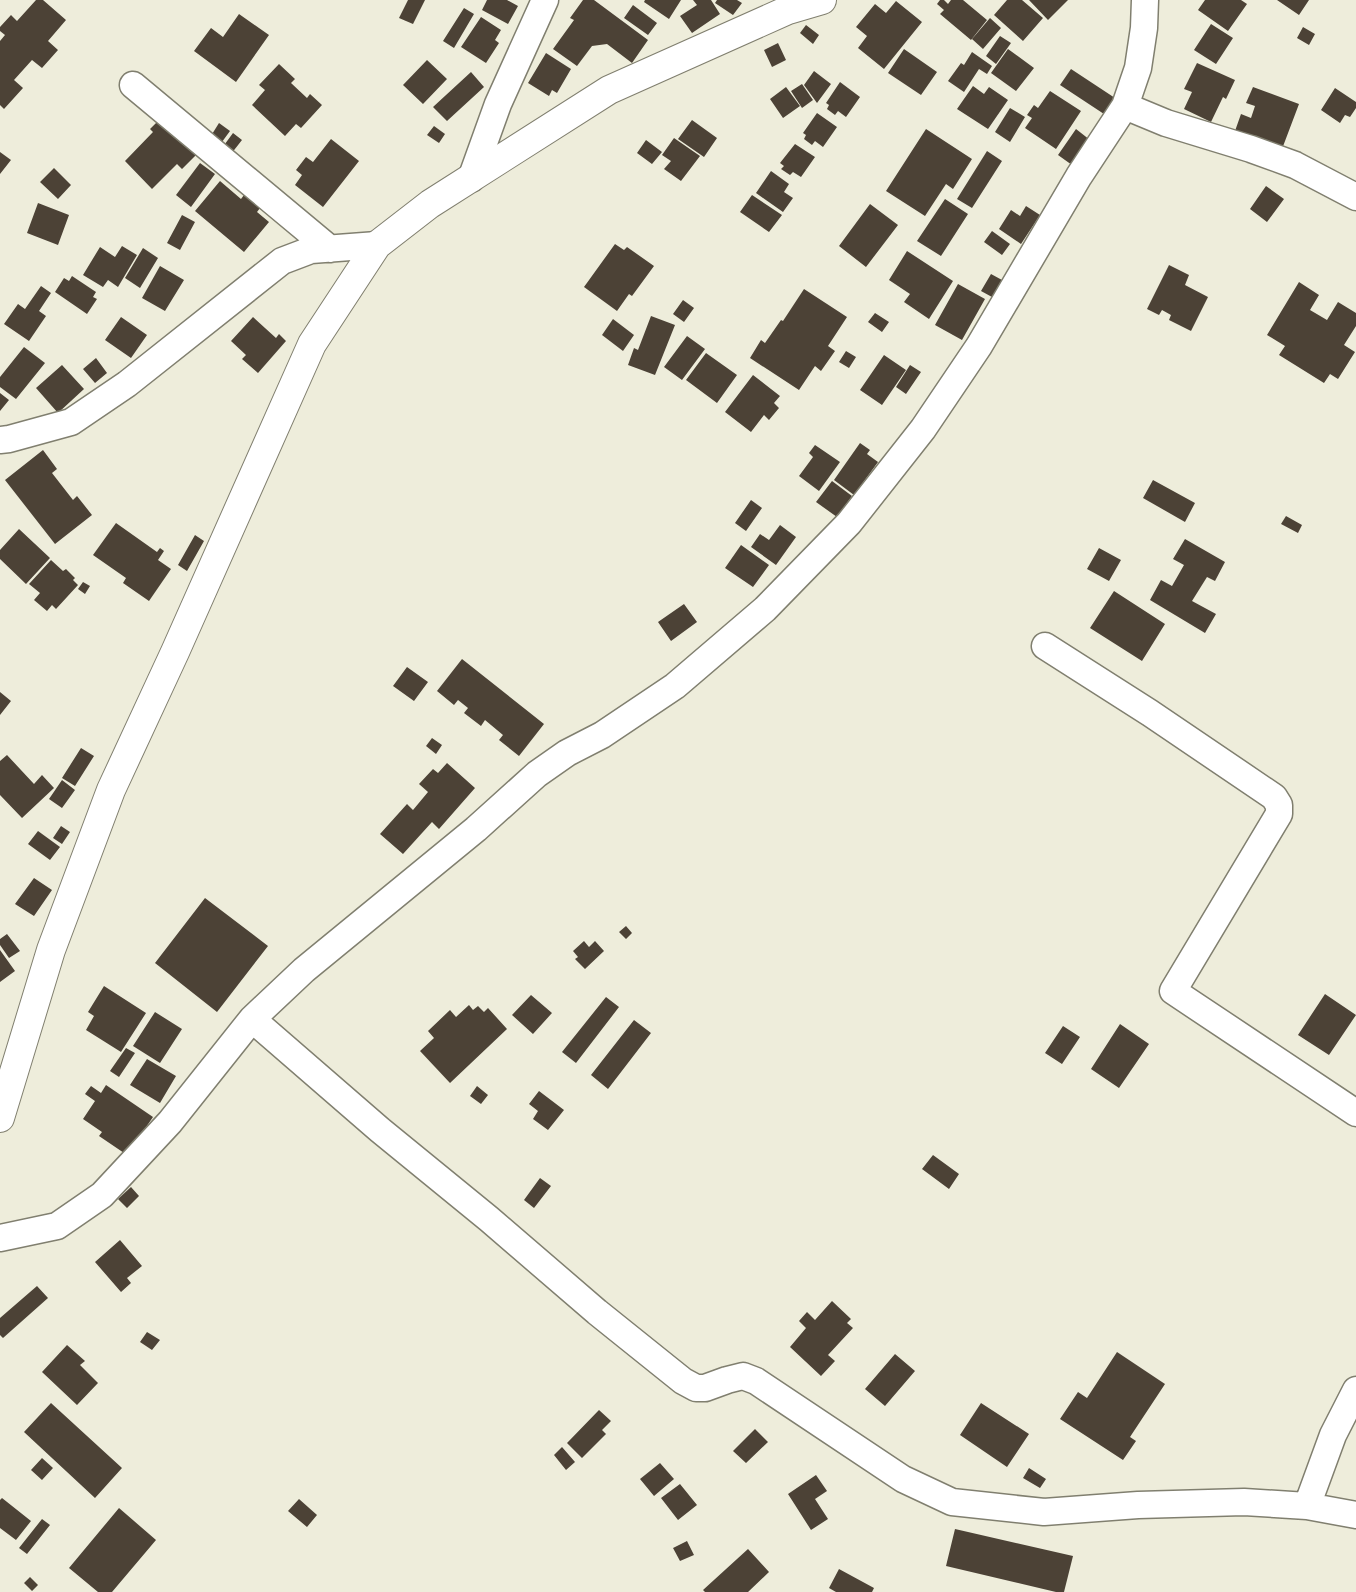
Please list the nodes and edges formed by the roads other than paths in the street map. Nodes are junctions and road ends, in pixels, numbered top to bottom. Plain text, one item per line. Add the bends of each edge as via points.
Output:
1 (545, 0) edge
2 (822, 0) edge
3 (1145, 0) edge
4 (133, 85) dead end
5 (1125, 106) junction
6 (471, 178) junction
7 (1356, 197) edge
8 (377, 244) junction
9 (330, 249) junction
10 (0, 440) edge
11 (1045, 646) dead end
12 (252, 1019) junction
13 (1356, 1113) edge
14 (0, 1118) edge
15 (0, 1238) edge
16 (1356, 1390) edge
17 (1307, 1506) junction
18 (1356, 1515) edge

1 - 6 street via 498,104
2 - 6 street via 788,10 610,90
3 - 5 street via 1138,68
4 - 9 street
5 - 7 street via 1166,123 1295,165
5 - 12 street via 1079,176 979,346 923,430 849,522 765,609 675,686 537,774 476,830 304,970
6 - 8 street
8 - 9 street
8 - 14 street via 312,344 111,790 51,950
9 - 10 street via 311,250 282,261 127,384 71,422
11 - 13 street via 1274,797 1279,814 1173,991
12 - 15 street via 170,1122 102,1194 57,1226
12 - 17 street via 597,1312 696,1388 743,1376 756,1381 903,1479 952,1502 1044,1512 1244,1502
16 - 17 street via 1333,1435
17 - 18 street

